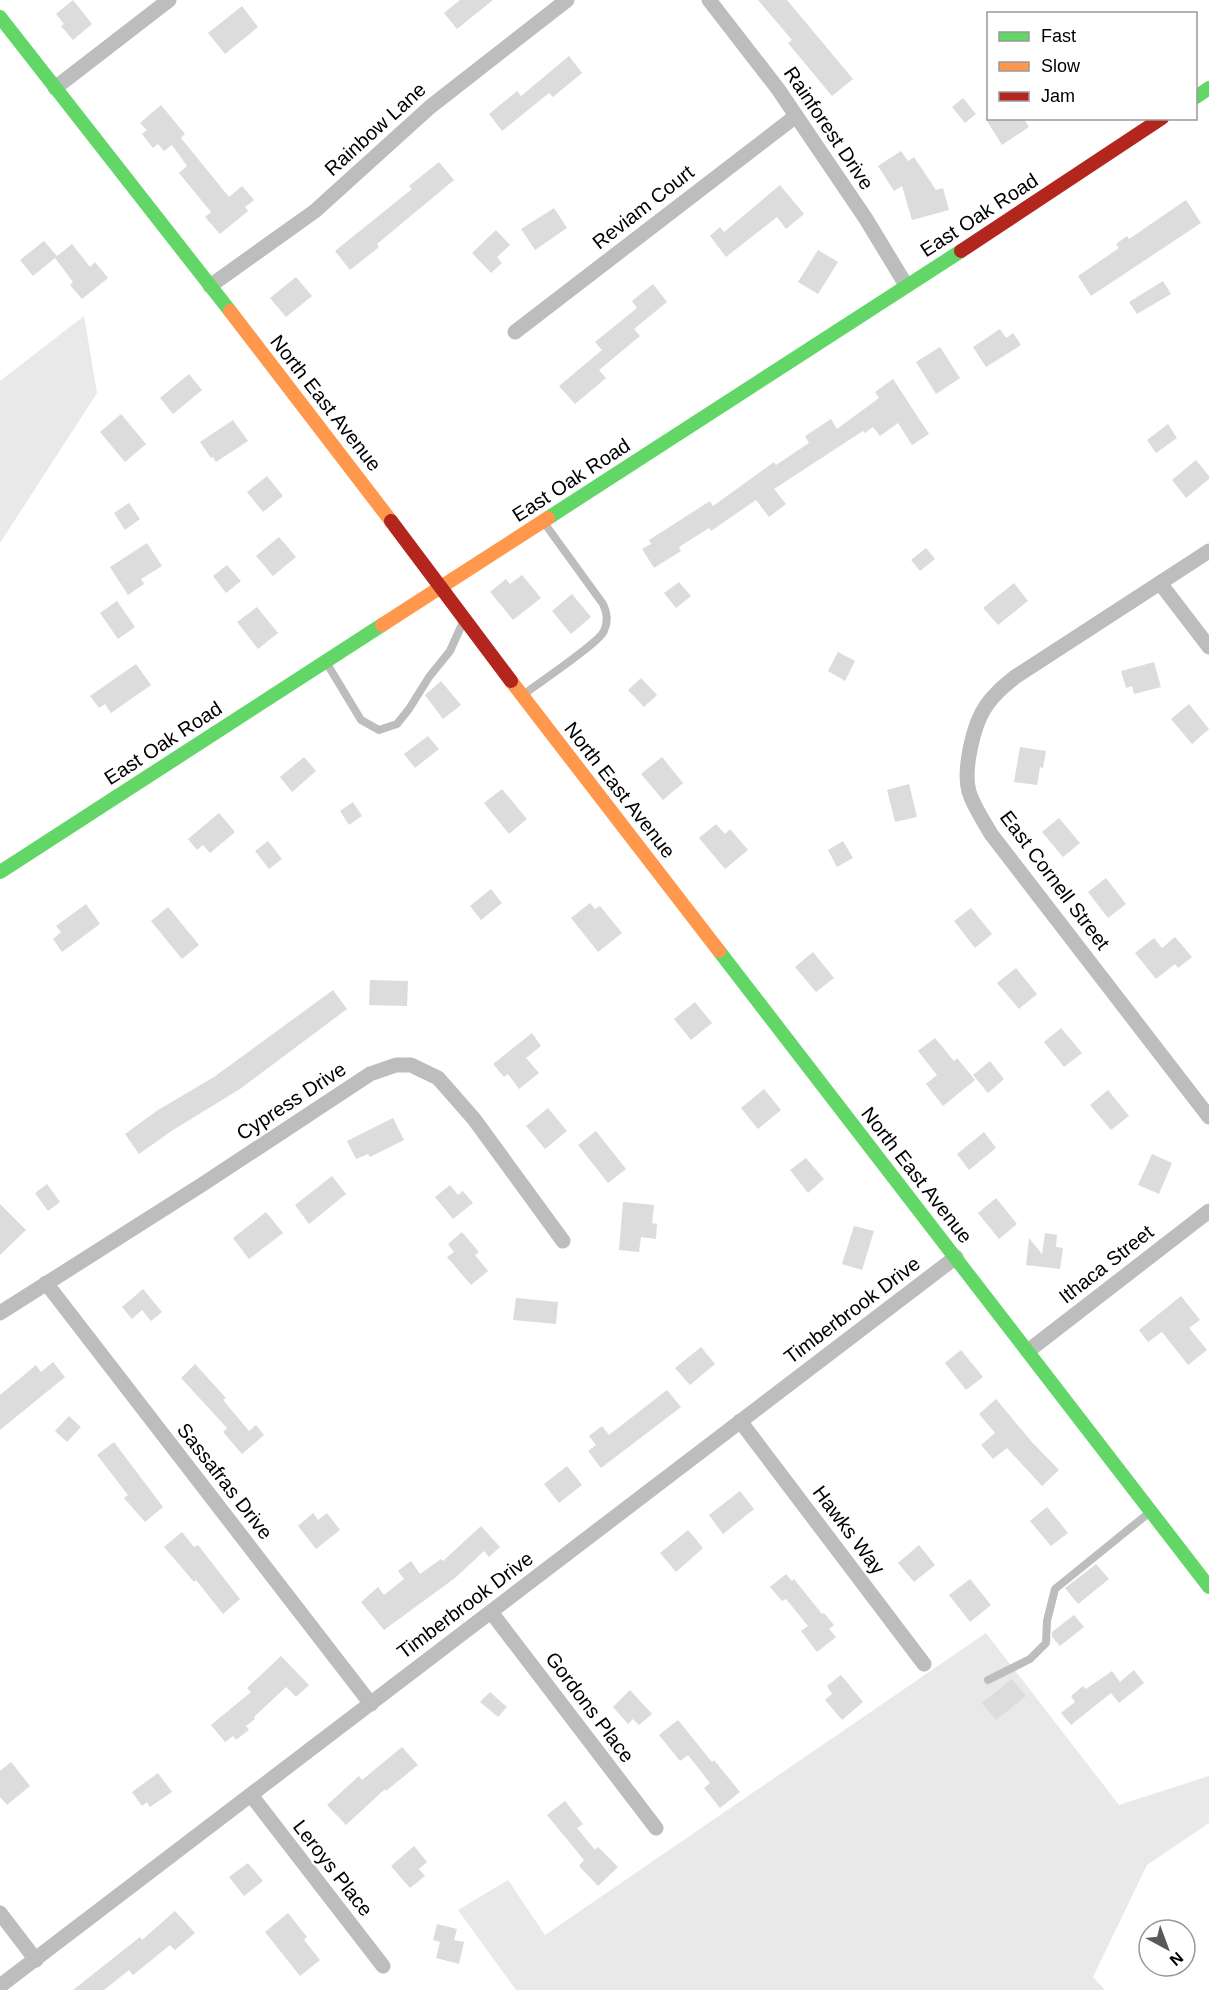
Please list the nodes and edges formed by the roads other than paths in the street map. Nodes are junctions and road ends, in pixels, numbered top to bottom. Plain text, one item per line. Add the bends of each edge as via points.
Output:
1 (169, 0) edge
2 (567, 0) edge
3 (709, 0) edge
4 (0, 16) edge
5 (55, 88) junction
6 (796, 116) junction
7 (1159, 120) edge
8 (906, 285) junction
9 (210, 286) junction
10 (515, 332) dead end
11 (543, 521) junction
12 (1209, 551) edge
13 (1160, 583) junction
14 (441, 587) junction
15 (464, 619) junction
16 (1209, 647) edge
17 (325, 661) junction
18 (522, 696) junction
19 (0, 872) edge
20 (1209, 1117) edge
21 (1209, 1210) edge
22 (563, 1241) dead end
23 (956, 1257) junction
24 (46, 1283) junction
25 (0, 1313) edge
26 (1028, 1351) junction
27 (740, 1421) junction
28 (1151, 1511) junction
29 (1209, 1587) edge
30 (491, 1612) junction
31 (924, 1664) dead end
32 (988, 1680) dead end
33 (371, 1704) junction
34 (251, 1795) junction
35 (656, 1828) dead end
36 (0, 1913) edge
37 (36, 1960) junction
38 (383, 1966) dead end
39 (0, 1986) edge

1 - 5 street
2 - 9 street, Rainbow Lane via 430,107 315,211
3 - 6 street, Rainforest Drive
4 - 5 street, North East Avenue
5 - 9 street, North East Avenue
6 - 8 street, Rainforest Drive
6 - 10 street, Reviam Court
7 - 8 street, East Oak Road
8 - 11 street, East Oak Road
9 - 14 street, North East Avenue
11 - 14 street, East Oak Road
11 - 18 lane via 603,604 606,623 600,637
12 - 13 street, East Cornell Street
13 - 16 street
13 - 20 street, East Cornell Street via 997,691 976,726 968,769 969,790 1006,856
14 - 15 street, North East Avenue
14 - 17 street, East Oak Road
15 - 17 lane via 450,651 410,709 398,724 379,730 362,720
15 - 18 street, North East Avenue
17 - 19 street, East Oak Road
18 - 23 street, North East Avenue
21 - 26 street, Ithaca Street
22 - 24 street, Cypress Drive via 474,1119 438,1078 411,1065 396,1065 370,1074
23 - 26 street, North East Avenue
23 - 27 street, Timberbrook Drive
24 - 25 street, Cypress Drive
24 - 33 street, Sassafras Drive
26 - 28 street, North East Avenue
27 - 30 street, Timberbrook Drive
27 - 31 street, Hawks Way
28 - 29 street, North East Avenue
28 - 32 lane via 1054,1589 1046,1643 1030,1659
30 - 33 street, Timberbrook Drive
30 - 35 street, Gordons Place
33 - 34 street, Timberbrook Drive
34 - 37 street, Timberbrook Drive
34 - 38 street, Leroys Place
36 - 37 street
37 - 39 street, Timberbrook Drive

